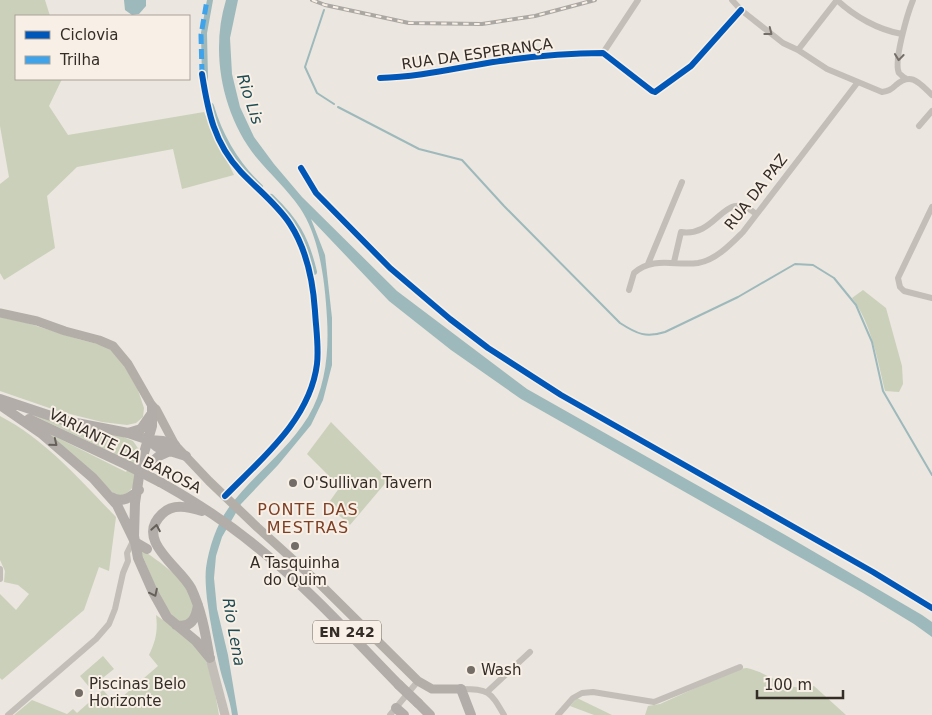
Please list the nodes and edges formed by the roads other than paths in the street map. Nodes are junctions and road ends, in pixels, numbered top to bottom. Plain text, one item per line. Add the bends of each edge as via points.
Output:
1 (638, 0) edge
2 (732, 0) edge
3 (837, 0) edge
4 (913, 0) edge
5 (741, 10) junction
6 (902, 34) junction
7 (798, 50) junction
8 (603, 53) junction
9 (202, 74) dead end
10 (380, 78) dead end
11 (905, 78) junction
12 (858, 82) junction
13 (932, 95) edge
14 (932, 111) edge
15 (919, 126) dead end
16 (682, 182) dead end
17 (932, 207) edge
18 (756, 214) junction
19 (674, 262) junction
20 (648, 264) junction
21 (629, 290) dead end
22 (932, 298) edge
23 (0, 313) edge
24 (0, 398) edge
25 (0, 405) edge
26 (152, 409) junction
27 (128, 434) junction
28 (149, 440) junction
29 (172, 448) junction
30 (186, 456) joint
31 (147, 466) junction
32 (143, 484) junction
33 (136, 492) junction
34 (111, 498) junction
35 (227, 498) junction
36 (208, 511) junction
37 (135, 542) junction
38 (147, 549) junction
39 (133, 560) junction
40 (0, 569) edge
41 (0, 579) edge
42 (187, 582) junction
43 (198, 604) junction
44 (175, 625) junction
45 (530, 652) dead end
46 (210, 658) junction
47 (740, 666) dead end
48 (418, 681) junction
49 (461, 690) junction
50 (487, 692) junction
51 (397, 713) edge
52 (8, 715) edge
53 (225, 715) edge
54 (430, 715) edge
55 (471, 715) edge
56 (504, 715) edge
57 (558, 715) edge

1 - 8 street
2 - 5 street
3 - 6 street via 881,29
3 - 7 street
4 - 6 street
5 -> 7 street via 783,43
5 - 8 street via 691,66 655,92
6 -> 11 street via 898,71
7 - 12 street via 827,69
8 - 10 street, RUA DA ESPERANÇA via 546,55 409,77
9 - 35 street via 209,115 226,153 283,214 301,244 312,283 316,338 315,371 302,408 281,438
11 - 12 street via 884,92
11 - 13 street via 916,81
12 - 18 street, RUA DA PAZ
14 - 15 street
16 - 20 street
17 - 22 street via 898,278 904,291
18 - 19 street, RUA DA PAZ via 733,242 714,256 697,263
18 - 19 street via 736,205 702,230 681,232
19 - 20 street, RUA DA PAZ
20 - 21 street via 634,273
23 - 26 main road via 37,321 113,346 128,364
24 - 27 main road via 58,419
25 -> 34 main road via 63,451
25 - 36 main road, VARIANTE DA BAROSA / EN 242, bridge via 128,465
26 - 27 main road via 141,428
26 - 28 main road
26 - 29 main road via 156,409
27 - 28 main road
28 - 29 main road via 157,447
28 - 31 main road
28 - 33 main road
29 - 30 main road
29 - 31 main road
30 - 35 main road, EN 242
31 - 32 main road
32 - 33 main road
32 - 38 main road via 138,522
33 - 34 main road via 120,500
33 - 37 main road
34 - 37 main road
35 - 48 main road, EN 242 via 310,574
42 -> 36 main road via 159,550 154,536 155,524 163,513 174,508
36 - 54 main road, VARIANTE DA BAROSA / EN 242, bridge via 279,566
37 - 38 main road
37 - 39 main road
38 - 42 main road
39 -> 44 main road
39 - 52 street via 123,573 116,609 102,633
40 - 41 street
42 - 43 main road
43 - 44 main road via 191,623
43 - 46 main road
44 - 46 main road via 196,641
45 - 50 street
46 - 53 street
47 - 57 street via 654,702 582,693 572,698
48 - 49 main road, EN 242 via 432,689
48 - 51 street
49 - 50 street
49 - 55 main road
50 - 56 street

